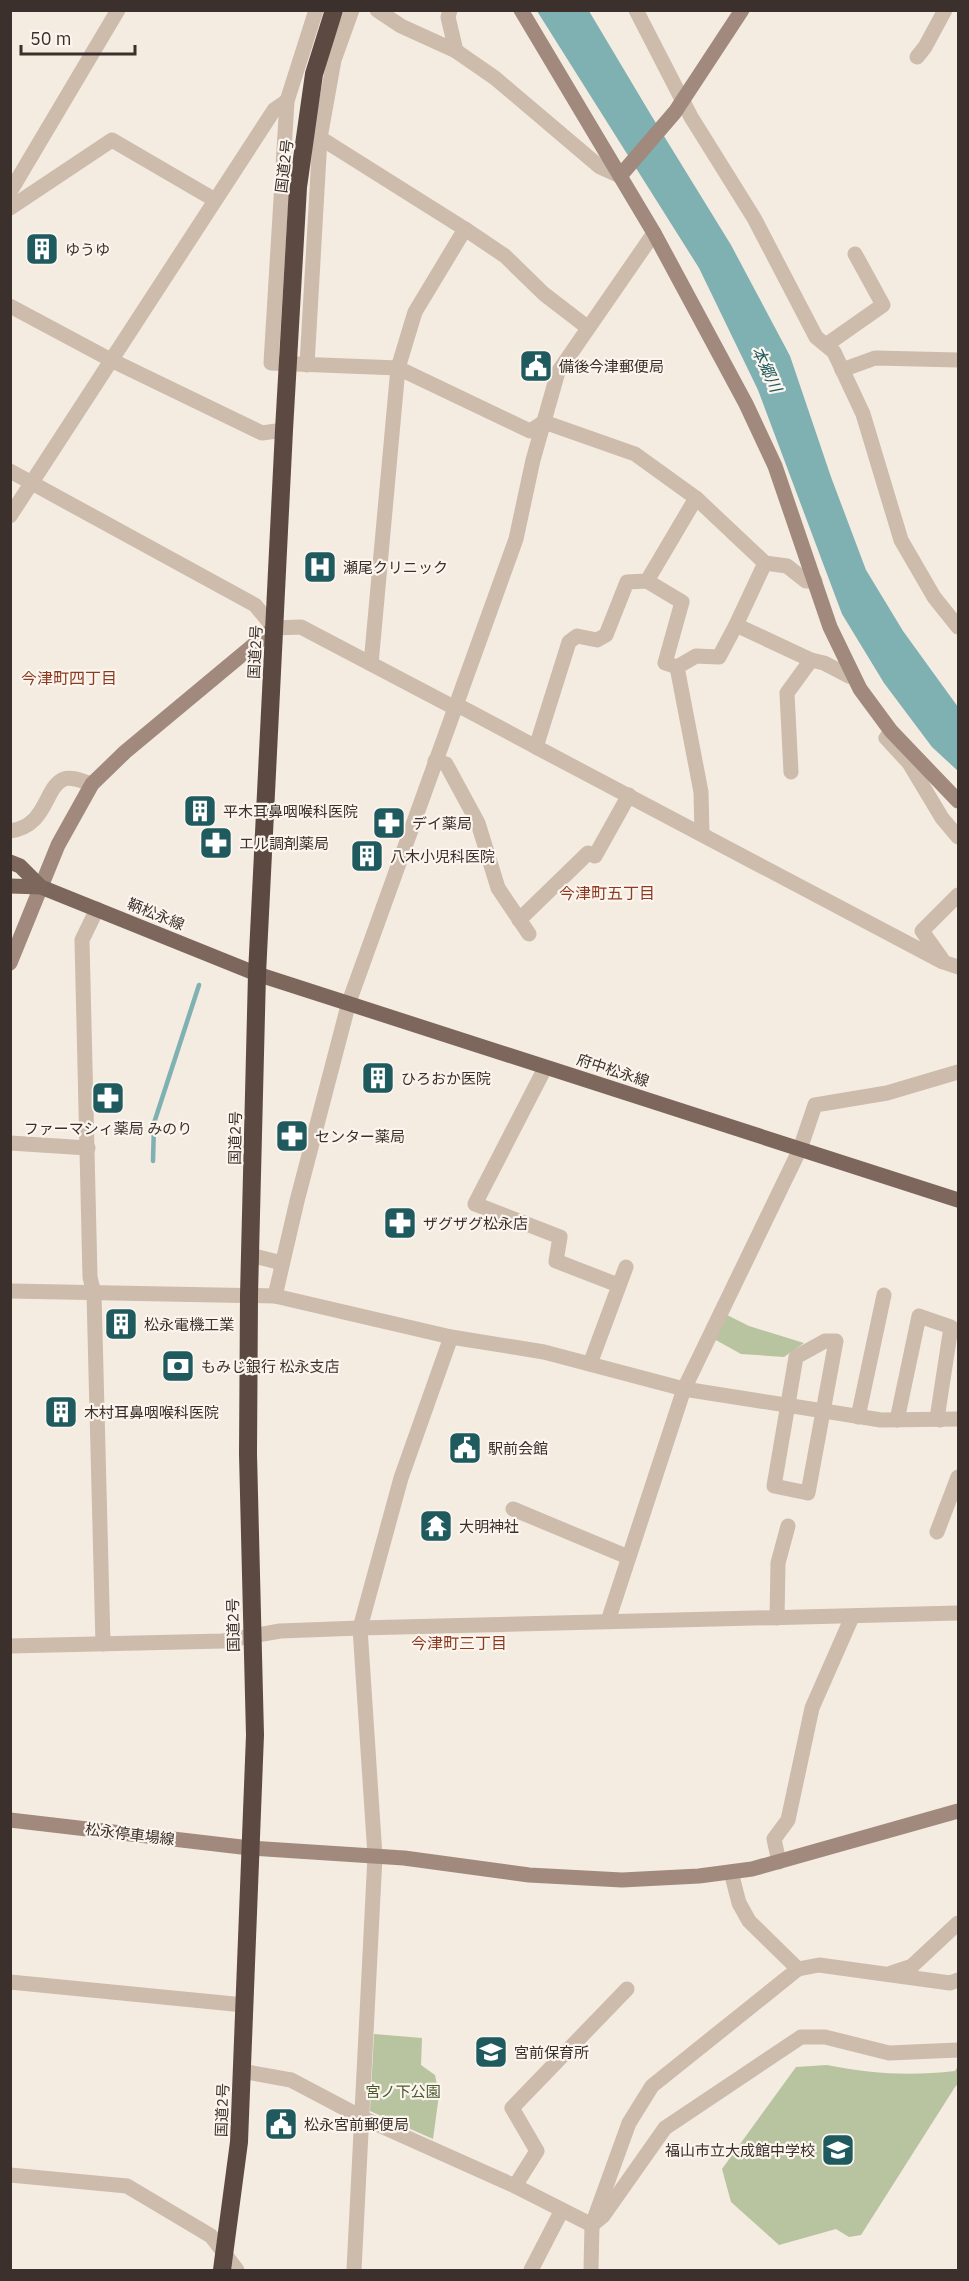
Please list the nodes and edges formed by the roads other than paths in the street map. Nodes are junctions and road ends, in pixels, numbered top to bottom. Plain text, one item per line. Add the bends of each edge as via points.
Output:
1 (118, 10) edge
2 (316, 10) edge
3 (334, 10) edge
4 (352, 10) edge
5 (377, 10) edge
6 (450, 10) edge
7 (521, 10) edge
8 (636, 10) edge
9 (742, 10) edge
10 (945, 10) edge
11 (456, 51) junction
12 (917, 57) dead end
13 (679, 106) junction
14 (285, 112) junction
15 (317, 136) junction
16 (603, 160) junction
17 (620, 176) junction
18 (10, 192) edge
19 (215, 200) junction
20 (10, 208) edge
21 (465, 229) junction
22 (654, 233) junction
23 (855, 254) dead end
24 (10, 306) edge
25 (587, 327) junction
26 (826, 345) junction
27 (111, 360) junction
28 (958, 360) edge
29 (287, 364) junction
30 (307, 365) junction
31 (398, 368) junction
32 (842, 370) junction
33 (544, 422) junction
34 (284, 430) junction
35 (10, 471) edge
36 (31, 483) junction
37 (696, 498) junction
38 (10, 516) edge
39 (765, 563) junction
40 (647, 581) junction
41 (815, 581) junction
42 (736, 625) junction
43 (958, 627) edge
44 (274, 628) junction
45 (811, 660) junction
46 (371, 664) junction
47 (677, 667) junction
48 (852, 673) junction
49 (455, 708) junction
50 (891, 731) junction
51 (536, 747) junction
52 (435, 761) junction
53 (791, 772) dead end
54 (92, 784) junction
55 (629, 795) junction
56 (958, 801) edge
57 (10, 831) edge
58 (702, 834) junction
59 (958, 837) edge
60 (10, 862) edge
61 (10, 886) edge
62 (41, 887) junction
63 (958, 895) edge
64 (97, 909) junction
65 (519, 920) junction
66 (530, 934) dead end
67 (944, 962) junction
68 (10, 963) edge
69 (958, 967) edge
70 (258, 974) junction
71 (350, 1002) junction
72 (545, 1068) junction
73 (958, 1072) edge
74 (10, 1143) edge
75 (88, 1148) junction
76 (800, 1149) junction
77 (958, 1200) edge
78 (250, 1255) junction
79 (282, 1263) junction
80 (626, 1267) dead end
81 (618, 1285) junction
82 (10, 1291) edge
83 (94, 1294) junction
84 (249, 1295) junction
85 (884, 1295) dead end
86 (275, 1296) junction
87 (451, 1337) junction
88 (590, 1365) junction
89 (684, 1389) junction
90 (789, 1406) junction
91 (823, 1411) junction
92 (858, 1417) junction
93 (958, 1419) edge
94 (897, 1420) junction
95 (940, 1420) junction
96 (958, 1477) edge
97 (513, 1509) dead end
98 (788, 1526) dead end
99 (937, 1532) dead end
100 (628, 1557) junction
101 (958, 1613) edge
102 (852, 1617) junction
103 (777, 1618) junction
104 (608, 1621) junction
105 (360, 1628) junction
106 (251, 1637) junction
107 (103, 1644) junction
108 (10, 1646) edge
109 (958, 1811) edge
110 (10, 1820) edge
111 (250, 1848) junction
112 (375, 1856) junction
113 (779, 1862) junction
114 (731, 1872) junction
115 (958, 1923) edge
116 (798, 1969) junction
117 (888, 1974) junction
118 (958, 1980) edge
119 (10, 1982) edge
120 (627, 1989) dead end
121 (244, 2006) junction
122 (958, 2050) edge
123 (241, 2071) junction
124 (363, 2118) junction
125 (10, 2175) edge
126 (515, 2186) junction
127 (609, 2196) junction
128 (562, 2210) junction
129 (592, 2226) junction
130 (224, 2263) edge
131 (237, 2271) edge
132 (354, 2271) edge
133 (531, 2271) edge
134 (591, 2271) edge

1 - 18 street
2 - 14 street
3 - 29 highway, 国道2号 via 314,74 298,188
4 - 15 street via 334,60
5 - 11 street via 401,26
6 - 11 street
7 - 16 street
8 - 13 street
9 - 13 street
10 - 12 street
11 - 16 street
13 - 17 street
13 - 26 street via 691,117 754,218 816,337
14 - 19 street
14 - 29 street via 271,363
15 - 21 street
15 - 30 street
16 - 17 street
17 - 22 street
19 - 20 street via 112,140
19 - 27 street
21 - 25 street via 505,256 544,294
21 - 31 street via 415,312
22 - 25 street
22 - 41 street via 775,466
23 - 26 street via 883,305
24 - 27 street
25 - 33 street via 558,372
26 - 32 street
27 - 34 street via 262,433
27 - 36 street
28 - 32 street via 875,358
29 - 30 street
29 - 34 highway, 国道2号
30 - 31 street
31 - 33 street via 530,431
31 - 46 street
32 - 43 street via 863,414 901,540 934,597
33 - 37 street via 635,454
33 - 49 street via 516,539
34 - 44 highway, 国道2号
35 - 36 street
36 - 38 street
36 - 44 street via 255,605
37 - 39 street
37 - 40 street
39 - 41 street via 787,566 806,581
39 - 42 street
40 - 47 street via 682,602 665,663
40 - 51 street via 627,582 606,635 597,640 577,636 569,642
41 - 48 street via 830,627
42 - 45 street
42 - 47 street via 719,657 696,656
44 - 46 street via 301,627
44 - 54 street
44 - 70 highway, 国道2号
45 - 48 street via 849,676
45 - 53 street via 787,693
46 - 49 street
47 - 58 street via 701,792
48 - 50 street
49 - 51 street via 463,708
49 - 52 street
50 - 56 street
50 - 59 street via 886,738 909,763
51 - 55 street
52 - 65 street via 446,764 478,823 498,888
52 - 71 street
54 - 57 street via 64,779 56,785 40,814 29,824
54 - 62 street via 58,845
55 - 58 street
55 - 65 street via 595,856 588,853
58 - 67 street
60 - 62 main road, 鞆松永線 via 20,866
61 - 62 main road, 鞆松永線
62 - 64 main road, 鞆松永線
62 - 68 street
63 - 67 street via 922,931
64 - 70 main road, 鞆松永線
64 - 75 street via 82,940
65 - 66 street
67 - 69 street
70 - 71 main road, 府中松永線
70 - 78 highway, 国道2号
71 - 72 main road, 府中松永線
71 - 79 street
72 - 76 main road, 府中松永線
72 - 81 street via 475,1204 560,1236 556,1262
73 - 76 street via 886,1093 815,1105
74 - 75 street
75 - 83 street via 90,1277
76 - 77 main road, 府中松永線
76 - 89 street
78 - 79 street
78 - 84 highway, 国道2号
79 - 86 street
80 - 81 street
81 - 88 street
82 - 83 street
83 - 84 street
83 - 107 street
84 - 86 street
84 - 106 highway, 国道2号
85 - 92 street
86 - 87 street
87 - 88 street via 544,1352
87 - 105 street via 401,1478
88 - 89 street
89 - 90 street
89 - 100 street
90 - 91 street
90 - 91 street via 796,1357 825,1341 836,1341
90 - 91 street via 774,1486 808,1493
91 - 92 street
92 - 94 street
93 - 95 street
94 - 95 street
94 - 95 street via 919,1316 951,1328
96 - 99 street
97 - 100 street
98 - 103 street via 778,1563
100 - 104 street
101 - 102 street
102 - 103 street
102 - 113 street via 812,1707 788,1820 774,1839
103 - 104 street
104 - 105 street
105 - 106 street via 280,1631
105 - 112 street
106 - 107 street
106 - 111 highway, 国道2号 via 255,1735
107 - 108 street
109 - 113 street, 松永停車場線
110 - 111 street, 松永停車場線
111 - 112 street, 松永停車場線
111 - 121 highway, 国道2号
112 - 114 street, 松永停車場線 via 529,1875 622,1880
112 - 124 street
113 - 114 street, 松永停車場線
114 - 116 street via 749,1921
115 - 117 street via 912,1966
116 - 117 street via 819,1965
116 - 127 street via 652,2086 629,2123
117 - 118 street via 950,1983
119 - 121 street
120 - 126 street via 512,2108 537,2151
121 - 123 highway, 国道2号
122 - 127 street via 889,2054 825,2037 801,2037 665,2128
123 - 124 street via 291,2080
123 - 130 highway, 国道2号 via 239,2142
124 - 126 street
124 - 132 street
125 - 130 street via 127,2186 211,2236
126 - 128 street
127 - 129 street via 603,2217
128 - 129 street
128 - 133 street
129 - 134 street
130 - 131 street

